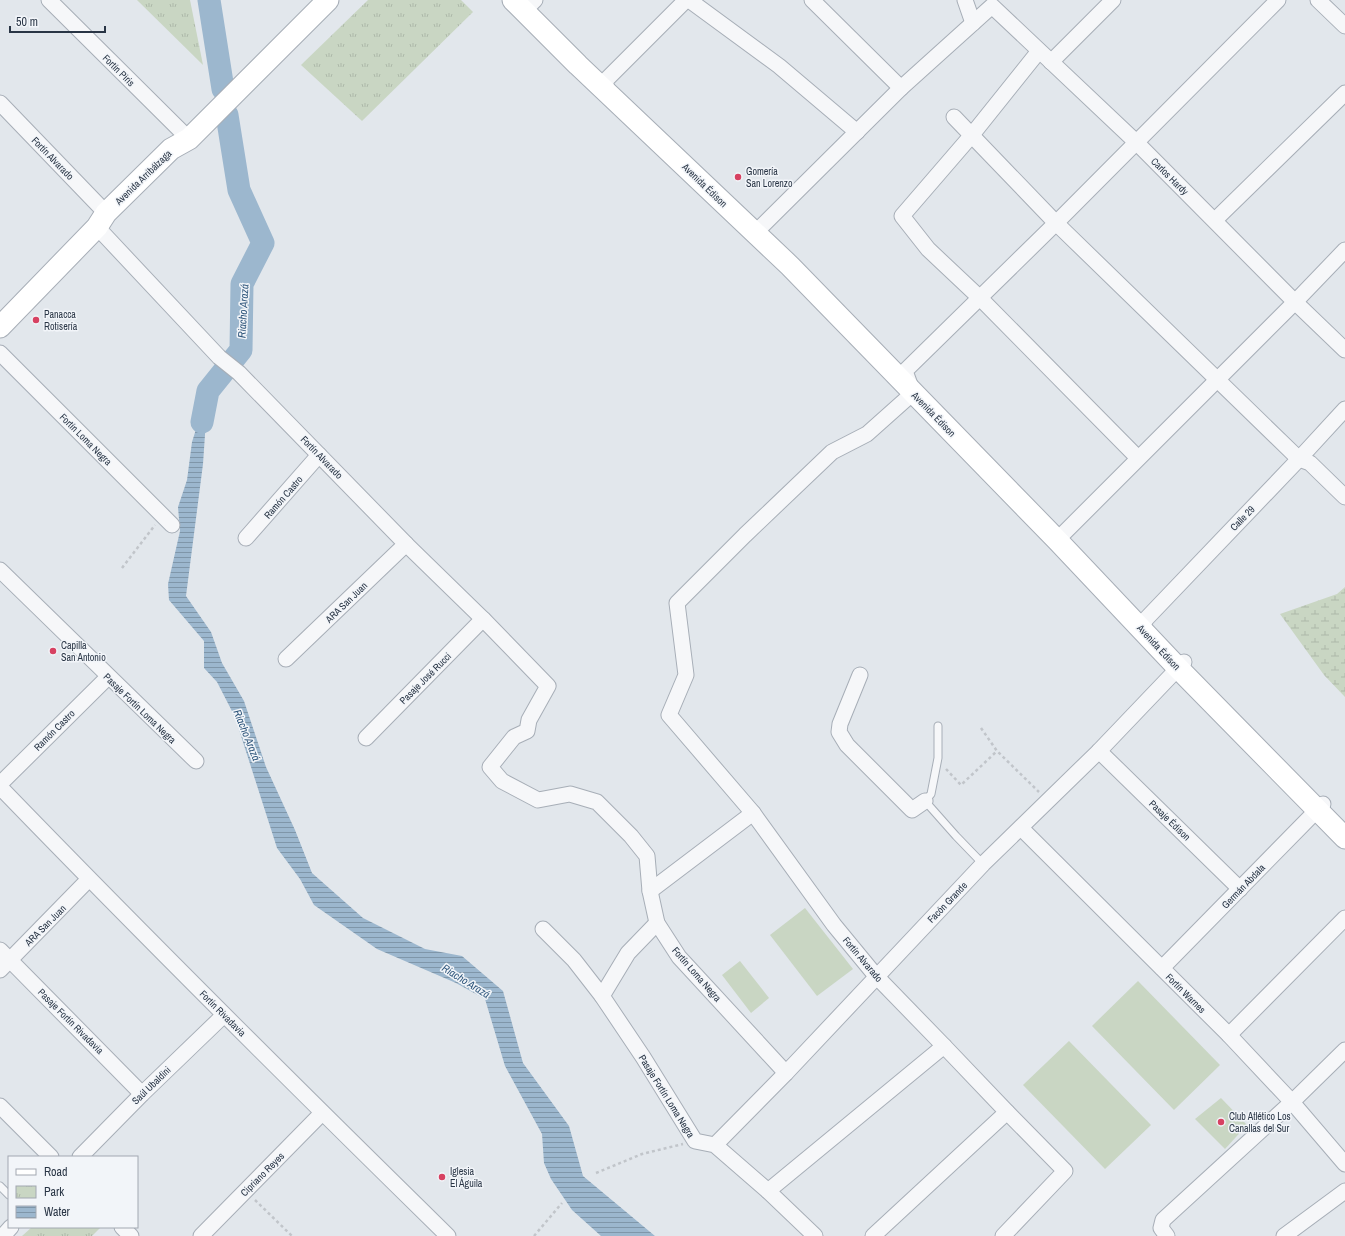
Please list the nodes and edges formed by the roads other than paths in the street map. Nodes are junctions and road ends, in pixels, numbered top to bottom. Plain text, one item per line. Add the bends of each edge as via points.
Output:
1 (49, 0) edge
2 (328, 0) edge
3 (686, 0) edge
4 (689, 0) edge
5 (812, 0) edge
6 (965, 0) edge
7 (1113, 0) edge
8 (1278, 0) edge
9 (1318, 0) edge
10 (525, 2) edge
11 (973, 23) junction
12 (1345, 26) edge
13 (1039, 51) junction
14 (1050, 62) junction
15 (606, 85) junction
16 (902, 88) junction
17 (1345, 93) edge
18 (0, 103) edge
19 (954, 117) dead end
20 (857, 132) junction
21 (971, 136) junction
22 (189, 139) junction
23 (1136, 142) junction
24 (102, 220) junction
25 (1215, 220) junction
26 (1056, 223) junction
27 (760, 228) junction
28 (1345, 250) edge
29 (980, 298) junction
30 (1295, 302) junction
31 (0, 327) edge
32 (1345, 350) edge
33 (0, 353) edge
34 (905, 370) junction
35 (1217, 380) junction
36 (912, 392) junction
37 (1345, 409) edge
38 (320, 454) junction
39 (1138, 458) junction
40 (1299, 459) junction
41 (1345, 497) edge
42 (167, 520) road end
43 (1060, 536) junction
44 (246, 538) dead end
45 (406, 544) junction
46 (0, 570) edge
47 (483, 619) junction
48 (1143, 623) junction
49 (286, 659) dead end
50 (1181, 665) junction
51 (860, 675) dead end
52 (108, 677) junction
53 (938, 726) dead end
54 (366, 738) dead end
55 (1098, 751) junction
56 (196, 761) dead end
57 (490, 767) joint
58 (0, 784) edge
59 (0, 787) edge
60 (925, 801) junction
61 (1319, 807) junction
62 (753, 813) junction
63 (1345, 826) edge
64 (1021, 828) junction
65 (1345, 838) edge
66 (983, 864) junction
67 (89, 880) junction
68 (1240, 889) junction
69 (650, 891) junction
70 (1345, 918) edge
71 (657, 923) junction
72 (543, 929) dead end
73 (3, 960) edge
74 (1162, 968) junction
75 (876, 976) junction
76 (602, 996) junction
77 (224, 1015) junction
78 (1229, 1035) junction
79 (944, 1046) junction
80 (1345, 1050) edge
81 (786, 1073) junction
82 (142, 1094) junction
83 (1292, 1102) junction
84 (0, 1106) edge
85 (1007, 1112) junction
86 (322, 1113) junction
87 (714, 1146) junction
88 (50, 1156) edge
89 (81, 1156) edge
90 (1345, 1164) edge
91 (0, 1186) edge
92 (768, 1191) junction
93 (1345, 1191) edge
94 (8, 1194) edge
95 (10, 1228) edge
96 (123, 1228) edge
97 (1164, 1232) edge
98 (3, 1236) edge
99 (131, 1236) edge
100 (201, 1236) edge
101 (448, 1236) edge
102 (815, 1236) edge
103 (874, 1236) edge
104 (1003, 1236) edge
105 (1284, 1236) edge

1 - 22 street, Fortín Piris
2 - 22 main road, Avenida Arribálzaga
3 - 15 street
4 - 20 street via 779,66
5 - 16 street
6 - 11 street
7 - 14 street
8 - 23 street
9 - 12 street
10 - 15 main road, Avenida Édison
11 - 13 street, Carlos Hardy via 992,6
11 - 16 street
13 - 14 street, Carlos Hardy
13 - 21 street
14 - 23 street, Carlos Hardy
15 - 27 main road, Avenida Édison
15 - 36 main road, Avenida Édison via 790,266
16 - 20 street
17 - 25 street
18 - 24 street, Fortín Alvarado
19 - 21 street
20 - 27 street
21 - 26 street
21 - 29 street via 902,216 928,250
22 - 24 main road, Avenida Arribálzaga via 171,149
23 - 25 street, Carlos Hardy
23 - 26 street
24 - 31 main road, Avenida Arribálzaga
24 - 38 street, Fortín Alvarado via 219,357 239,373
25 - 30 street, Carlos Hardy
26 - 29 street
26 - 35 street
27 - 34 main road, Avenida Édison
28 - 30 street
29 - 34 street
29 - 39 street
30 - 32 street, Carlos Hardy
30 - 35 street
33 - 42 street, Fortín Loma Negra
34 - 36 street
34 - 43 main road, Avenida Édison
35 - 39 street
35 - 40 street
36 - 43 main road, Avenida Édison
36 - 62 street, Fortín Alvarado via 867,434 832,452 677,603 686,676 669,715
37 - 40 street, Calle 29
38 - 44 street, Ramón Castro
38 - 45 street, Fortín Alvarado
39 - 43 street
40 - 41 street via 1310,463
40 - 48 street, Calle 29
43 - 48 main road, Avenida Édison
45 - 47 street, Fortín Alvarado
45 - 49 street, ARA San Juan
46 - 52 street, Pasaje Fortín Loma Negra
47 - 54 street, Pasaje José Rucci
47 - 57 street, Fortín Alvarado via 548,686 529,720 527,731 514,737
48 - 50 main road, Avenida Édison
50 - 55 street, Facón Grande
50 - 61 main road, Avenida Édison
51 - 60 street via 839,732 847,745 912,810
52 - 56 street, Pasaje Fortín Loma Negra
52 - 58 street, Ramón Castro
53 - 60 lane via 938,760 931,794
55 - 64 street, Facón Grande
55 - 68 street, Pasaje Édison
57 - 69 street, Fortín Loma Negra via 502,781 538,800 570,794 597,802 631,836 646,856
59 - 67 street, Fortín Rivadavia
60 - 66 lane
61 - 63 main road, Avenida Édison
61 - 65 main road, Avenida Édison
61 - 68 street, Germán Abdala
62 - 69 street
62 - 75 street, Fortín Alvarado via 834,924
64 - 66 street, Facón Grande
64 - 74 street, Fortín Warnes
66 - 75 street, Facón Grande
67 - 73 street, ARA San Juan
67 - 77 street, Fortín Rivadavia
68 - 74 street, Germán Abdala
69 - 71 street, Fortín Loma Negra
70 - 78 street
71 - 76 street via 628,953
71 - 81 street, Fortín Loma Negra via 679,957
72 - 76 street, Pasaje Fortín Loma Negra via 574,960
73 - 82 street, Pasaje Fortín Rivadavia
74 - 78 street, Fortín Warnes
75 - 79 street, Fortín Alvarado
75 - 81 street, Facón Grande
76 - 87 street, Pasaje Fortín Loma Negra via 695,1141
77 - 82 street, Saúl Ubaldini
77 - 86 street, Fortín Rivadavia
78 - 83 street, Fortín Warnes
79 - 85 street, Fortín Alvarado
79 - 92 street
80 - 83 street
81 - 87 street, Facón Grande
82 - 89 street, Saúl Ubaldini
83 - 90 street, Fortín Warnes
83 - 97 street via 1163,1220
84 - 88 street
85 - 103 street
85 - 104 street, Fortín Alvarado via 1065,1171
86 - 100 street, Cipriano Reyes
86 - 101 street, Fortín Rivadavia
87 - 92 street, Pasaje Fortín Loma Negra
91 - 94 lane
92 - 102 street, Pasaje Fortín Loma Negra
93 - 105 street
95 - 98 street
96 - 99 street

